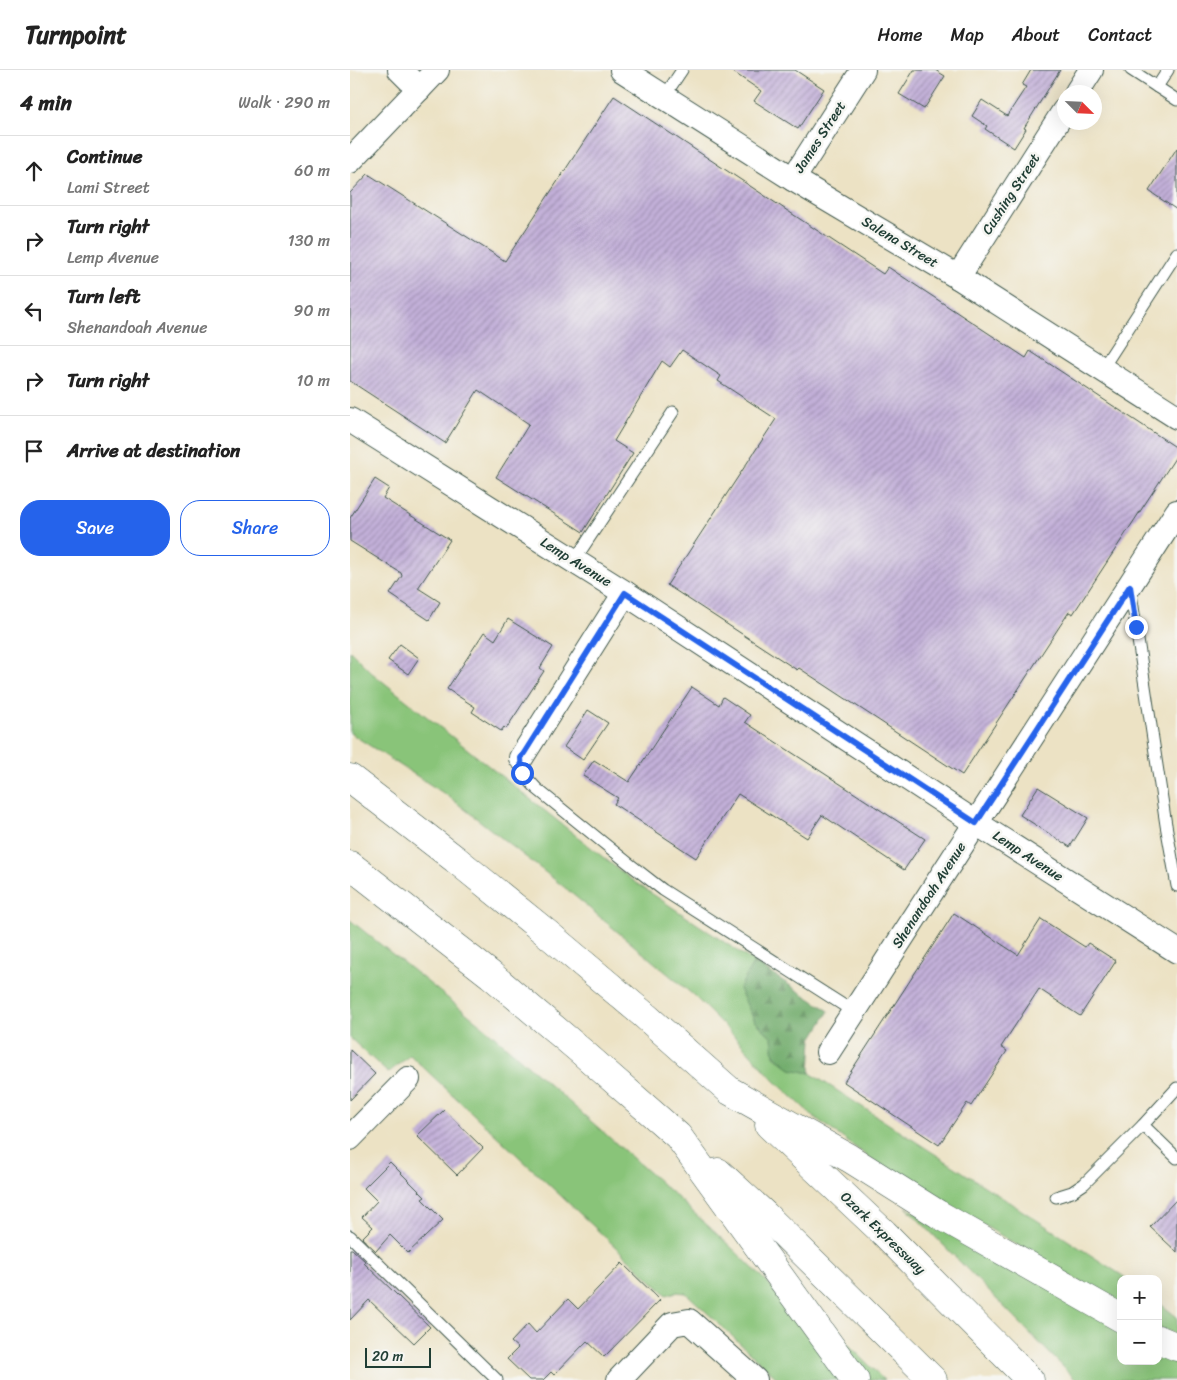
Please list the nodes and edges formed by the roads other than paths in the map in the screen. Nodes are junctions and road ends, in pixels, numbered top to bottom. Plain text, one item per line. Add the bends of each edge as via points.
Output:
1 (400, 70) edge
2 (437, 70) edge
3 (622, 70) edge
4 (682, 70) edge
5 (863, 70) edge
6 (1091, 70) edge
7 (1131, 70) edge
8 (1168, 70) edge
9 (1081, 85) edge
10 (1158, 87) junction
11 (420, 89) junction
12 (664, 97) junction
13 (1177, 100) edge
14 (1057, 122) edge
15 (350, 161) edge
16 (794, 179) junction
17 (1177, 253) edge
18 (958, 277) junction
19 (1102, 369) junction
20 (672, 412) dead end
21 (1177, 417) edge
22 (350, 420) edge
23 (1177, 512) edge
24 (574, 561) junction
25 (1130, 586) junction
26 (625, 593) junction
27 (521, 758) joint
28 (350, 778) edge
29 (976, 823) junction
30 (350, 865) edge
31 (1177, 886) edge
32 (1177, 951) edge
33 (854, 1012) junction
34 (828, 1052) dead end
35 (408, 1079) dead end
36 (1177, 1088) edge
37 (730, 1091) junction
38 (1142, 1126) junction
39 (678, 1136) junction
40 (350, 1138) edge
41 (1177, 1158) edge
42 (1056, 1197) dead end
43 (350, 1236) edge
44 (1117, 1316) edge
45 (1162, 1341) edge
46 (1177, 1347) edge
47 (497, 1380) edge
48 (619, 1380) edge
49 (755, 1380) edge
50 (855, 1380) edge
51 (934, 1380) edge
52 (1030, 1380) edge

1 - 11 street
2 - 11 street
3 - 12 street, Salena Street
4 - 12 lane
5 - 16 street, James Street
6 - 9 street
7 - 10 lane
8 - 10 lane
10 - 13 lane
11 - 15 street
12 - 16 street, Salena Street
14 - 18 street, Cushing Street
16 - 18 street, Salena Street
17 - 19 lane
18 - 19 street, Salena Street
19 - 21 street, Salena Street
20 - 24 lane
22 - 24 street, Lemp Avenue
23 - 25 street, Shenandoah Avenue
24 - 26 street, Lemp Avenue
25 - 29 street, Shenandoah Avenue
25 - 31 lane
26 - 27 street
26 - 29 street, Lemp Avenue
27 - 33 lane via 522,773 537,789 663,890
28 - 37 highway via 549,935
29 - 32 street, Lemp Avenue
29 - 33 street, Shenandoah Avenue
30 - 39 highway via 490,975
33 - 34 street, Shenandoah Avenue
35 - 40 street
36 - 38 lane
37 - 44 highway
37 - 52 highway, Ozark Expressway via 884,1233
38 - 41 lane
38 - 42 lane via 1084,1184
39 - 50 highway
39 - 51 highway via 765,1215
43 - 47 lane
45 - 46 highway
48 - 49 street via 672,1324 689,1321

